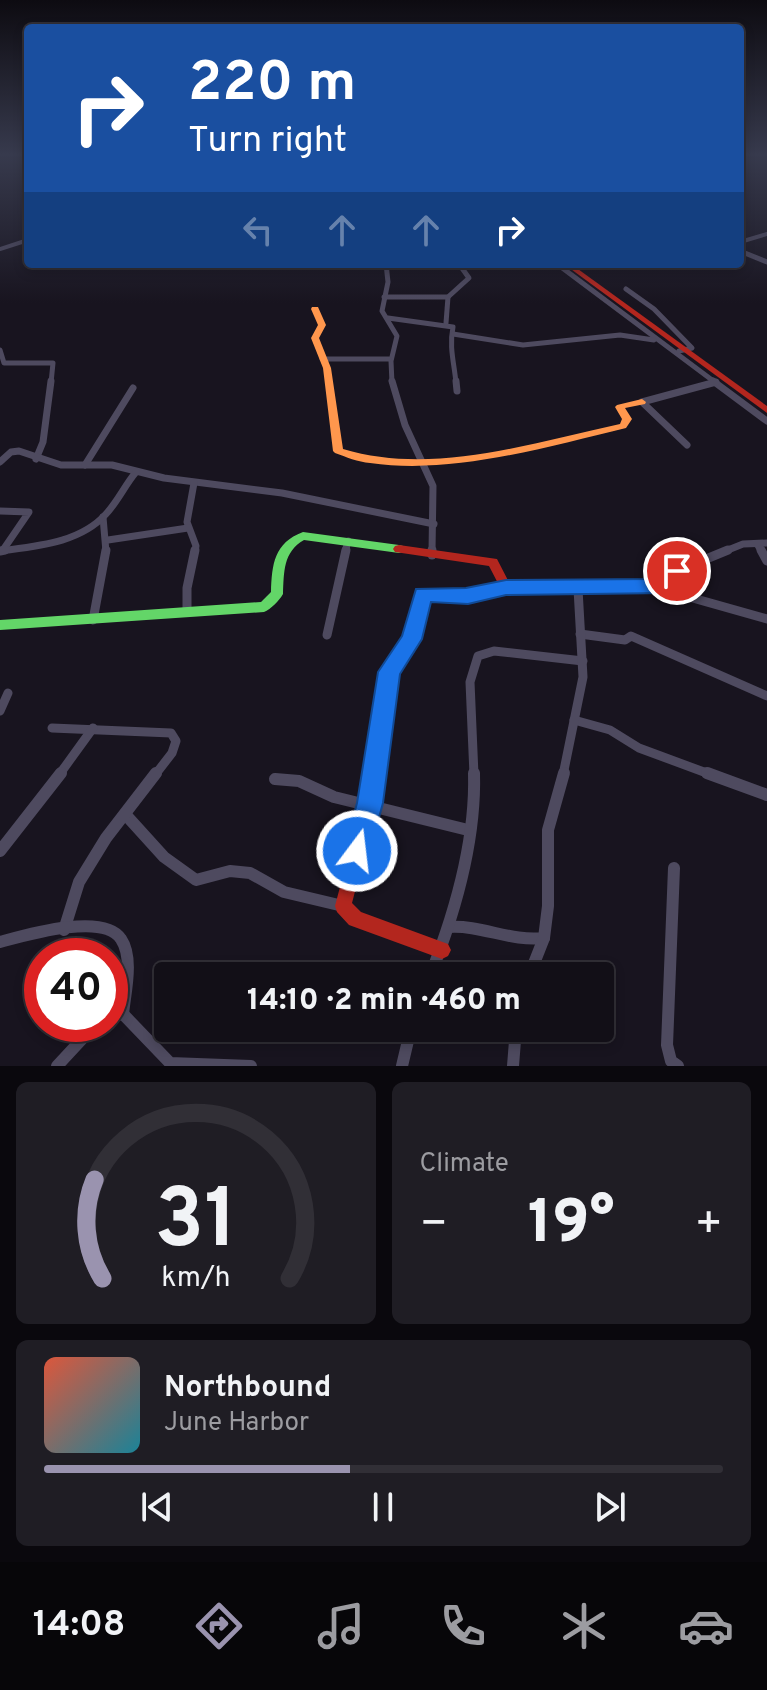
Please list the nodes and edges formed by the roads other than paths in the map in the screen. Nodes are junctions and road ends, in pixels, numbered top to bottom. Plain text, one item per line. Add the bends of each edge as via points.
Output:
1 (766, 236) edge
2 (24, 241) edge
3 (744, 241) edge
4 (0, 249) edge
5 (744, 253) edge
6 (767, 262) edge
7 (386, 268) edge
8 (462, 268) edge
9 (562, 268) edge
10 (572, 268) edge
11 (626, 289) dead end
12 (384, 297) junction
13 (448, 297) junction
14 (315, 309) dead end
15 (388, 318) junction
16 (446, 323) junction
17 (453, 334) junction
18 (658, 341) junction
19 (0, 350) edge
20 (680, 351) junction
21 (322, 359) junction
22 (389, 359) junction
23 (1, 362) edge
24 (720, 382) junction
25 (133, 388) dead end
26 (457, 391) dead end
27 (642, 402) junction
28 (767, 410) edge
29 (767, 421) edge
30 (0, 445) edge
31 (687, 445) dead end
32 (15, 451) junction
33 (36, 459) junction
34 (0, 462) edge
35 (424, 464) junction
36 (85, 465) junction
37 (136, 472) junction
38 (194, 483) junction
39 (0, 511) edge
40 (103, 517) junction
41 (434, 524) junction
42 (188, 528) junction
43 (108, 540) junction
44 (348, 541) junction
45 (762, 543) edge
46 (2, 551) edge
47 (432, 555) junction
48 (767, 561) edge
49 (666, 586) junction
50 (506, 588) junction
51 (578, 589) junction
52 (187, 612) junction
53 (767, 619) edge
54 (93, 620) junction
55 (0, 625) edge
56 (580, 634) junction
57 (327, 635) dead end
58 (583, 661) junction
59 (8, 693) dead end
60 (767, 696) edge
61 (0, 711) edge
62 (574, 720) junction
63 (52, 728) dead end
64 (93, 728) junction
65 (275, 779) dead end
66 (767, 795) edge
67 (370, 803) junction
68 (125, 814) junction
69 (468, 830) junction
70 (0, 851) edge
71 (674, 868) dead end
72 (343, 906) junction
73 (449, 927) junction
74 (64, 930) junction
75 (121, 938) edge
76 (544, 938) junction
77 (0, 942) edge
78 (442, 950) junction
79 (436, 962) edge
80 (535, 962) edge
81 (128, 1026) edge
82 (79, 1042) edge
83 (408, 1042) edge
84 (515, 1042) edge
85 (57, 1066) edge
86 (251, 1066) edge
87 (402, 1066) edge
88 (513, 1066) edge
89 (678, 1066) edge

1 - 3 street
2 - 4 street
5 - 6 street
7 - 12 street
8 - 13 street via 469,278
9 - 18 street
10 - 20 street
11 - 20 street via 683,334 692,348
12 - 13 street
12 - 15 street via 382,311
13 - 16 street
14 - 21 street via 322,325 315,338
15 - 16 street
15 - 22 street via 397,336
16 - 17 street
17 - 18 street via 523,345 620,335
17 - 26 street via 449,348
18 - 20 street
19 - 23 street
20 - 24 street
21 - 22 street
21 - 35 street via 338,451 365,462
22 - 35 street via 398,406
23 - 33 street via 53,363
24 - 27 street
24 - 28 street
24 - 29 street
25 - 36 street
27 - 31 street
27 - 35 street via 620,407 627,419 623,426
30 - 32 street
32 - 33 street
32 - 34 street
33 - 36 street
35 - 41 street via 436,504
36 - 37 street
37 - 38 street
37 - 40 street
38 - 41 street via 282,493
38 - 42 street
39 - 46 street via 29,512
40 - 43 street
40 - 46 street via 57,541
41 - 47 street
42 - 43 street
42 - 52 street via 196,546
43 - 54 street
44 - 47 street
44 - 52 street via 303,536 287,542 281,549 277,594 264,607
44 - 57 street
45 - 48 street
45 - 49 street via 730,548 672,573
47 - 50 street via 493,562
49 - 51 street
49 - 53 street via 673,593
50 - 51 street
50 - 67 street via 468,596 423,594 412,639 389,672
51 - 56 street
52 - 54 street
54 - 55 street
56 - 58 street
56 - 60 street via 625,640 631,636
58 - 62 street
58 - 69 street via 494,651 475,659 470,705 476,797
59 - 61 street
62 - 66 street
62 - 76 street via 548,830
63 - 64 street
64 - 68 street via 163,730 176,741
64 - 70 street
65 - 67 street
67 - 69 street
67 - 72 street
68 - 72 street via 164,857 196,880 230,871 250,873 284,892
68 - 74 street via 79,882
69 - 73 street
71 - 89 street via 667,1045
72 - 78 street via 355,919
73 - 76 street via 460,925 503,938
73 - 78 street
74 - 75 street via 93,925 114,930
74 - 77 street
76 - 80 street
78 - 79 street
81 - 86 street via 170,1063
82 - 85 street
83 - 87 street
84 - 88 street

